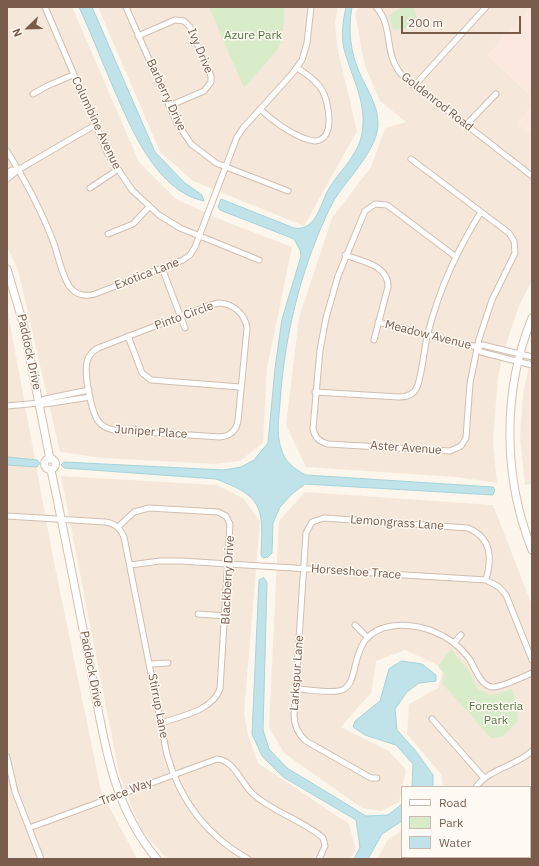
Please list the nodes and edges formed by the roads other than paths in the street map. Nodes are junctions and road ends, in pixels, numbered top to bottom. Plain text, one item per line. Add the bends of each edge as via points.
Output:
1 (45, 7) edge
2 (126, 7) edge
3 (311, 7) edge
4 (376, 7) edge
5 (486, 7) edge
6 (138, 36) junction
7 (297, 68) junction
8 (73, 74) junction
9 (414, 86) junction
10 (33, 94) dead end
11 (496, 94) dead end
12 (169, 106) junction
13 (260, 109) junction
14 (95, 125) junction
15 (466, 126) junction
16 (7, 151) edge
17 (411, 159) dead end
18 (226, 167) junction
19 (18, 170) junction
20 (117, 170) junction
21 (7, 173) edge
22 (532, 176) edge
23 (7, 179) edge
24 (90, 188) dead end
25 (288, 190) dead end
26 (149, 207) junction
27 (481, 212) junction
28 (108, 234) dead end
29 (199, 237) junction
30 (345, 255) junction
31 (456, 257) junction
32 (259, 260) dead end
33 (162, 268) junction
34 (7, 270) edge
35 (181, 316) junction
36 (532, 318) edge
37 (378, 322) junction
38 (185, 328) dead end
39 (428, 334) junction
40 (128, 336) junction
41 (374, 340) dead end
42 (477, 347) junction
43 (532, 357) edge
44 (519, 358) junction
45 (532, 365) edge
46 (240, 387) junction
47 (89, 390) junction
48 (315, 392) junction
49 (90, 396) junction
50 (39, 403) junction
51 (7, 406) edge
52 (231, 434) joint
53 (7, 516) edge
54 (62, 519) junction
55 (118, 527) junction
56 (532, 550) edge
57 (229, 564) junction
58 (130, 565) junction
59 (304, 568) junction
60 (486, 580) junction
61 (198, 614) dead end
62 (226, 616) junction
63 (355, 625) dead end
64 (460, 635) dead end
65 (368, 638) junction
66 (454, 643) junction
67 (532, 660) edge
68 (168, 663) dead end
69 (150, 664) junction
70 (532, 673) edge
71 (296, 689) junction
72 (432, 719) dead end
73 (161, 723) junction
74 (532, 751) edge
75 (7, 758) edge
76 (173, 774) junction
77 (377, 778) dead end
78 (484, 778) junction
79 (477, 786) edge
80 (119, 795) junction
81 (29, 828) junction
82 (41, 859) edge
83 (157, 859) edge
84 (248, 859) edge
85 (319, 859) edge

1 - 8 street, Columbine Avenue
2 - 6 street, Barberry Drive
3 - 7 street, Exotica Lane via 307,43
4 - 9 street, Goldenrod Road via 386,25 393,64
5 - 9 street
6 - 12 street, Barberry Drive
6 - 12 street, Ivy Drive via 175,20 184,21 190,27 212,82 204,91
7 - 13 street, Exotica Lane
7 - 13 street via 314,80 322,90 329,120 325,136 312,141 289,132
8 - 10 street
8 - 14 street, Columbine Avenue
9 - 15 street, Goldenrod Road
11 - 15 street
12 - 18 street, Barberry Drive via 181,130 192,144 210,159
13 - 18 street, Exotica Lane via 240,132
14 - 19 street
14 - 20 street, Columbine Avenue
15 - 22 street, Goldenrod Road
16 - 19 street, Exotica Lane
17 - 27 street, Aster Avenue
18 - 25 street, Barberry Drive
18 - 29 street, Exotica Lane
19 - 21 street
19 - 23 street
19 - 33 street, Exotica Lane via 45,221 67,281 76,292 92,295
20 - 24 street
20 - 26 street, Columbine Avenue
26 - 28 street via 133,224
26 - 29 street, Columbine Avenue via 169,222
27 - 31 street
27 - 42 street, Aster Avenue via 511,236 516,247 492,300
29 - 32 street, Columbine Avenue
29 - 33 street, Exotica Lane via 188,257
30 - 31 street, Aster Avenue via 363,214 369,207 378,204 390,207
30 - 37 street, Meadow Avenue via 379,268 386,275 388,287
30 - 48 street, Aster Avenue via 324,328
31 - 39 street via 440,295
33 - 35 street
34 - 50 street, Paddock Drive via 22,318
35 - 38 street
35 - 40 street, Pinto Circle
35 - 46 street, Pinto Circle via 219,303 231,306 241,314 247,328
36 - 44 street
37 - 39 street, Meadow Avenue
37 - 41 street, Meadow Avenue
39 - 42 street, Meadow Avenue
39 - 48 street via 418,384 408,395 400,397
40 - 46 street via 142,373 151,380
40 - 47 street, Pinto Circle via 98,348 90,355 86,368
42 - 44 street, Meadow Avenue via 482,352
42 - 48 street, Aster Avenue via 469,389 466,438 461,446 453,451 322,442 313,431
43 - 44 street, Meadow Avenue
44 - 45 street, Meadow Avenue
44 - 56 street via 510,423 512,473 521,517
46 - 52 street, Pinto Circle via 238,421
47 - 49 street, Pinto Circle
47 - 50 street via 44,399
49 - 50 street
49 - 52 street, Juniper Place via 98,420 112,430 220,437
50 - 51 street
50 - 54 street, Paddock Drive via 50,459 46,460 45,465 51,470
53 - 54 street
54 - 55 street via 105,522
54 - 80 street, Paddock Drive via 108,759
55 - 57 street, Blackberry Drive via 130,515 149,508 218,512 226,516 230,524
55 - 58 street, Stirrup Lane via 124,536
57 - 58 street, Horseshoe Trace via 172,560
57 - 59 street, Horseshoe Trace
57 - 62 street, Blackberry Drive
58 - 69 street, Stirrup Lane
59 - 60 street, Horseshoe Trace
59 - 60 street, Lemongrass Lane via 306,532 310,524 317,519 462,527 478,534 488,546 491,563
59 - 71 street, Larkspur Lane
60 - 67 street, Horseshoe Trace via 499,587 506,595
61 - 62 street
62 - 73 street, Blackberry Drive via 218,695 207,706
63 - 65 street
64 - 66 street
65 - 66 street via 383,629 399,626 428,630
65 - 71 street via 357,654 353,677 347,687 335,691
66 - 70 street via 467,655 482,681 488,686 499,686
68 - 69 street
69 - 73 street, Stirrup Lane
71 - 77 street, Larkspur Lane via 294,718 296,728 302,736 309,743 371,778
72 - 78 street
73 - 76 street, Stirrup Lane
74 - 78 street
75 - 81 street via 15,792
76 - 80 street, Trace Way
76 - 84 street, Stirrup Lane via 190,806 205,826
76 - 85 street, Trace Way via 211,760 223,760 231,765 245,785 261,800 323,838 326,846
78 - 79 street
80 - 81 street, Trace Way
80 - 83 street, Paddock Drive via 138,833
81 - 82 street

